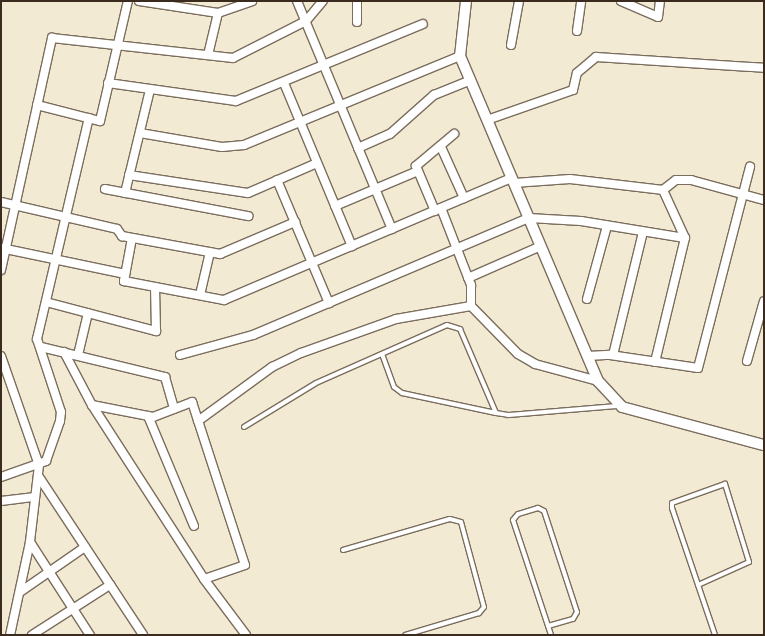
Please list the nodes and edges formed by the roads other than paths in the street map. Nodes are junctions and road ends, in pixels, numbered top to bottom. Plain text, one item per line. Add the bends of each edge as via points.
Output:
1 (128, 1) edge
2 (139, 1) edge
3 (252, 1) edge
4 (297, 1) edge
5 (323, 1) edge
6 (358, 1) edge
7 (466, 1) edge
8 (519, 1) edge
9 (581, 1) edge
10 (621, 1) edge
11 (660, 1) edge
12 (194, 5) edge
13 (218, 13) junction
14 (306, 21) junction
15 (357, 22) dead end
16 (423, 24) dead end
17 (576, 31) dead end
18 (116, 45) junction
19 (511, 46) dead end
20 (208, 56) junction
21 (460, 56) junction
22 (324, 66) junction
23 (764, 68) edge
24 (471, 80) junction
25 (108, 83) junction
26 (284, 83) junction
27 (150, 90) junction
28 (37, 105) junction
29 (340, 105) junction
30 (89, 118) junction
31 (487, 120) junction
32 (300, 122) junction
33 (140, 133) junction
34 (454, 134) dead end
35 (441, 147) junction
36 (358, 148) junction
37 (317, 163) junction
38 (750, 167) dead end
39 (418, 171) junction
40 (129, 175) junction
41 (277, 180) junction
42 (513, 180) junction
43 (105, 189) dead end
44 (375, 189) junction
45 (663, 190) junction
46 (125, 193) junction
47 (742, 194) junction
48 (464, 198) junction
49 (764, 200) edge
50 (1, 202) edge
51 (15, 205) junction
52 (335, 206) junction
53 (438, 209) junction
54 (248, 216) dead end
55 (66, 217) junction
56 (529, 218) junction
57 (295, 222) junction
58 (607, 226) junction
59 (392, 229) junction
60 (644, 232) junction
61 (132, 238) junction
62 (685, 238) junction
63 (352, 246) junction
64 (541, 246) junction
65 (3, 248) edge
66 (457, 249) junction
67 (210, 252) junction
68 (56, 259) junction
69 (312, 263) junction
70 (1, 270) edge
71 (125, 274) junction
72 (468, 278) junction
73 (155, 287) junction
74 (200, 296) junction
75 (587, 299) dead end
76 (764, 301) edge
77 (46, 302) junction
78 (329, 303) junction
79 (472, 306) junction
80 (88, 313) junction
81 (41, 347) junction
82 (64, 352) junction
83 (382, 354) junction
84 (78, 355) junction
85 (614, 355) junction
86 (1, 356) edge
87 (180, 356) dead end
88 (588, 356) junction
89 (747, 360) dead end
90 (655, 362) junction
91 (598, 381) junction
92 (92, 405) junction
93 (622, 407) junction
94 (174, 409) junction
95 (496, 413) junction
96 (148, 416) junction
97 (198, 421) junction
98 (244, 427) dead end
99 (764, 445) edge
100 (39, 465) junction
101 (2, 475) edge
102 (39, 477) junction
103 (33, 497) junction
104 (1, 501) edge
105 (194, 526) dead end
106 (30, 542) junction
107 (85, 547) junction
108 (342, 550) dead end
109 (49, 572) junction
110 (204, 579) junction
111 (110, 585) junction
112 (698, 585) junction
113 (20, 592) junction
114 (73, 608) junction
115 (548, 626) junction
116 (10, 635) edge
117 (32, 635) edge
118 (90, 635) edge
119 (143, 635) edge
120 (246, 635) edge
121 (405, 635) edge
122 (551, 635) edge
123 (714, 635) edge

1 - 18 street
2 - 12 street
3 - 13 street
4 - 14 street
5 - 14 street
6 - 15 street
7 - 21 street
8 - 19 street
9 - 17 street
10 - 11 street via 658,17
12 - 13 street
13 - 20 street
14 - 20 street via 234,58
14 - 22 street
16 - 22 street
18 - 20 street
18 - 25 street
18 - 28 street via 52,38
21 - 24 street
21 - 29 street
22 - 26 street
22 - 29 street
23 - 31 street via 596,57 577,73 572,90
24 - 31 street
24 - 36 street via 434,95 390,134
25 - 27 street
25 - 30 street via 100,121
26 - 27 street via 236,101
26 - 32 street
27 - 33 street
28 - 30 street
28 - 51 street
29 - 32 street
29 - 36 street
30 - 55 street
31 - 42 street
32 - 33 street via 244,145 222,147
32 - 37 street
33 - 40 street
34 - 35 street
35 - 39 street via 416,166
35 - 48 street
36 - 44 street
37 - 41 street
37 - 52 street
38 - 47 street
39 - 44 street
39 - 53 street
40 - 41 street via 248,193
40 - 46 street
41 - 57 street
42 - 45 street via 570,179
42 - 48 street
42 - 56 street
43 - 46 street
44 - 52 street
44 - 59 street
45 - 47 street via 676,180 691,180
45 - 62 street
46 - 54 street
47 - 49 street
47 - 90 street via 698,368
48 - 53 street
50 - 51 street
51 - 55 street
51 - 65 street
52 - 63 street
53 - 59 street
53 - 66 street
55 - 61 street via 117,229 122,236
55 - 68 street
56 - 58 street
56 - 64 street
56 - 66 street
57 - 67 street via 220,254
57 - 69 street
58 - 60 street
58 - 75 street
59 - 63 street
60 - 62 street
60 - 85 street
61 - 67 street
61 - 71 street
62 - 90 street
63 - 69 street
64 - 72 street
64 - 88 street
65 - 68 street
65 - 70 street
66 - 72 street
66 - 78 street
67 - 74 street
68 - 71 street
68 - 77 street
69 - 74 street via 224,300
69 - 78 street
71 - 73 street via 124,281
72 - 79 street via 473,296
73 - 74 street
73 - 80 street via 156,331
76 - 89 street
77 - 80 street
77 - 81 street via 37,339
78 - 87 street via 253,335
79 - 91 street via 518,354 535,364
79 - 97 street via 396,320 301,353 272,367
80 - 84 street
81 - 82 street
81 - 100 street via 61,412 52,450
82 - 84 street
82 - 92 street
83 - 95 lane via 394,387 402,393
83 - 95 lane via 447,325 455,325
83 - 98 lane via 316,383
84 - 94 street via 166,377
85 - 88 street
85 - 90 street
86 - 100 street
88 - 91 street
91 - 93 street
92 - 96 street
92 - 110 street
93 - 95 lane via 609,405 508,415
93 - 99 street
94 - 96 street
94 - 97 street via 192,402
96 - 105 street
97 - 110 street via 245,565
100 - 101 street
100 - 102 street
102 - 103 street
102 - 107 street
103 - 104 street
103 - 106 street
106 - 109 street
106 - 113 street
107 - 109 street
107 - 111 street
108 - 121 lane via 450,519 461,522 484,607 479,613
109 - 113 street
109 - 114 street
110 - 120 street
111 - 114 street
111 - 119 street
112 - 112 lane via 672,503 725,484 749,562
112 - 123 lane
113 - 116 street
114 - 117 street
114 - 118 street
115 - 115 lane via 573,619 577,612 544,511 538,508 518,514 513,520
115 - 122 lane

